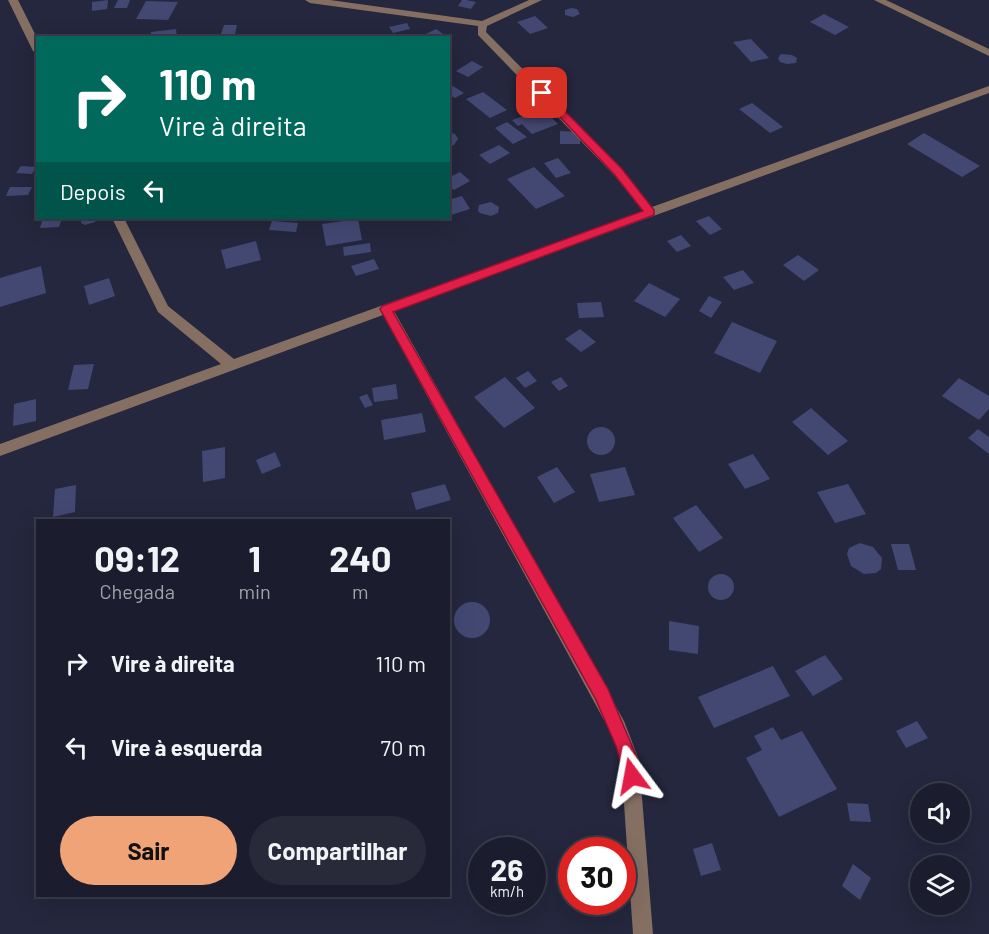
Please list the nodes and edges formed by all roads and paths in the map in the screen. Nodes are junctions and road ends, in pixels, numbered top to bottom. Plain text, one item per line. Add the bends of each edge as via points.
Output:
1 (13, 0) edge
2 (310, 0) edge
3 (537, 0) edge
4 (879, 0) edge
5 (902, 0) edge
6 (893, 7) junction
7 (483, 24) junction
8 (36, 47) edge
9 (989, 53) edge
10 (989, 88) edge
11 (650, 213) junction
12 (118, 219) edge
13 (386, 309) junction
14 (232, 366) junction
15 (0, 450) edge
16 (643, 934) edge

1 - 8 street
2 - 7 street
3 - 7 street
4 - 6 street
5 - 6 street
6 - 9 street
7 - 11 street via 481,33 618,171
10 - 11 street
11 - 13 street
12 - 14 street via 162,309
13 - 14 street
13 - 16 street via 618,727 630,760 634,792
14 - 15 street

